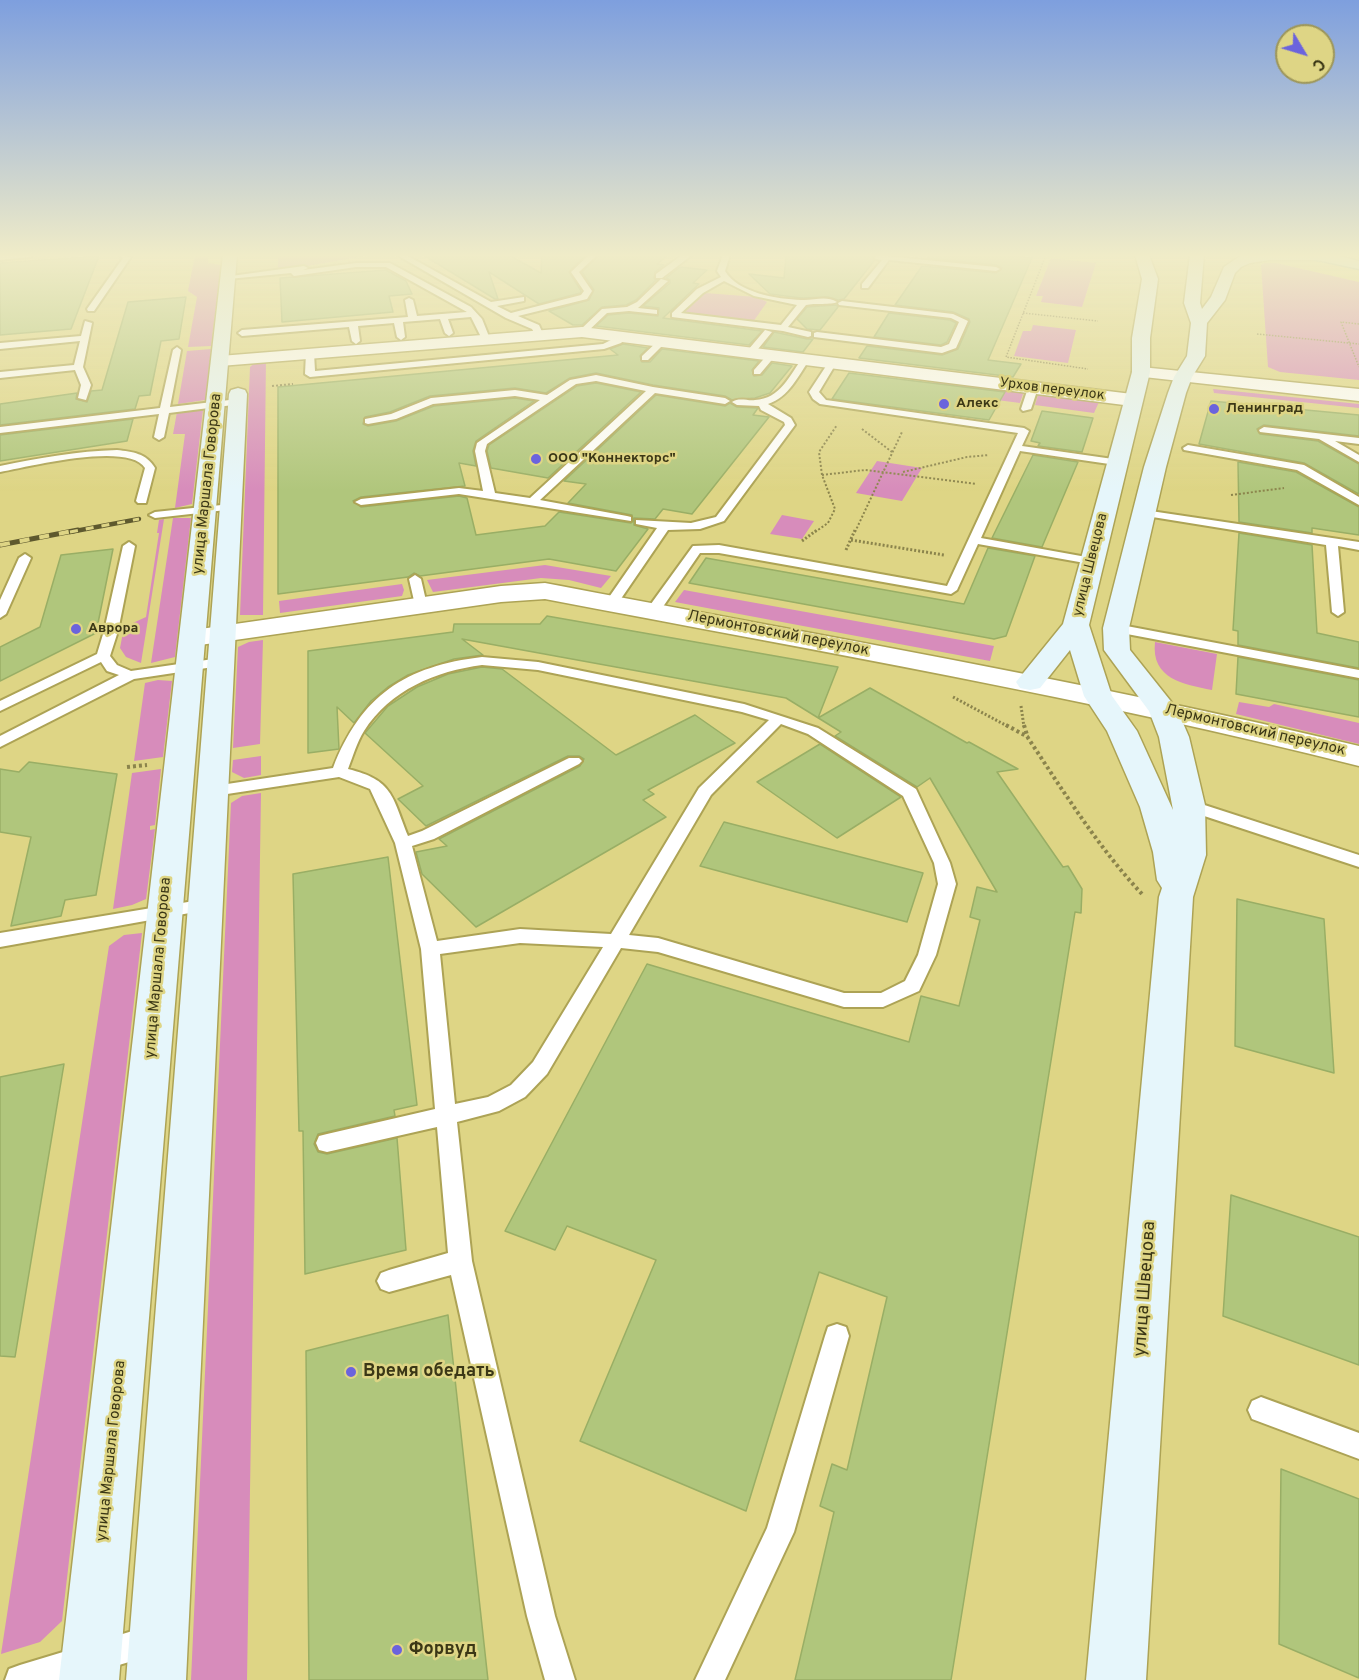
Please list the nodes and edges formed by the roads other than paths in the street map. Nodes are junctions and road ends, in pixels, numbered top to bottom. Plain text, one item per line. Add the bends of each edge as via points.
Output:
1 (85, 333) edge
2 (235, 333) edge
3 (265, 333) edge
4 (282, 333) edge
5 (324, 333) edge
6 (355, 333) edge
7 (400, 333) edge
8 (483, 333) edge
9 (552, 333) edge
10 (593, 333) edge
11 (767, 333) edge
12 (810, 333) edge
13 (959, 333) edge
14 (1142, 333) edge
15 (1198, 333) edge
16 (539, 334) joint
17 (401, 337) dead end
18 (623, 337) junction
19 (84, 338) junction
20 (307, 339) junction
21 (486, 339) junction
22 (356, 341) dead end
23 (663, 341) junction
24 (236, 343) junction
25 (0, 346) edge
26 (177, 350) dead end
27 (751, 352) junction
28 (772, 355) junction
29 (645, 358) dead end
30 (806, 359) junction
31 (833, 362) junction
32 (78, 367) junction
33 (757, 372) dead end
34 (1141, 372) junction
35 (0, 375) edge
36 (1182, 377) junction
37 (1033, 388) junction
38 (653, 390) junction
39 (1359, 395) edge
40 (83, 398) dead end
41 (548, 398) junction
42 (725, 400) dead end
43 (1132, 400) junction
44 (738, 402) dead end
45 (227, 403) junction
46 (763, 404) junction
47 (164, 409) junction
48 (368, 421) dead end
49 (0, 430) edge
50 (1018, 430) junction
51 (1264, 430) dead end
52 (1318, 436) junction
53 (159, 437) dead end
54 (1359, 441) edge
55 (1188, 448) dead end
56 (1015, 451) junction
57 (1359, 459) edge
58 (1116, 462) junction
59 (0, 469) edge
60 (490, 496) junction
61 (142, 501) dead end
62 (361, 502) dead end
63 (532, 502) junction
64 (1359, 502) edge
65 (218, 508) junction
66 (1144, 513) junction
67 (155, 515) dead end
68 (627, 519) dead end
69 (640, 522) dead end
70 (664, 526) junction
71 (974, 540) junction
72 (1332, 542) junction
73 (129, 546) dead end
74 (1359, 546) edge
75 (24, 558) dead end
76 (1092, 562) junction
77 (415, 579) dead end
78 (611, 603) junction
79 (421, 606) junction
80 (653, 611) junction
81 (1338, 612) dead end
82 (0, 614) edge
83 (1076, 625) junction
84 (1116, 628) junction
85 (207, 650) junction
86 (103, 656) junction
87 (1359, 674) edge
88 (130, 675) junction
89 (1025, 690) junction
90 (1098, 696) junction
91 (0, 707) edge
92 (1163, 709) junction
93 (779, 718) junction
94 (0, 742) edge
95 (1359, 756) edge
96 (574, 761) dead end
97 (339, 772) junction
98 (214, 791) junction
99 (1189, 805) junction
100 (404, 843) junction
101 (1359, 861) edge
102 (1160, 896) junction
103 (206, 905) junction
104 (165, 912) junction
105 (0, 940) edge
106 (616, 941) junction
107 (430, 949) junction
108 (447, 1117) junction
109 (327, 1143) dead end
110 (460, 1261) junction
111 (389, 1281) dead end
112 (837, 1336) dead end
113 (1261, 1410) dead end
114 (1359, 1446) edge
115 (159, 1638) junction
116 (90, 1669) edge
117 (20, 1680) edge
118 (156, 1680) edge
119 (560, 1680) edge
120 (710, 1680) edge
121 (1116, 1680) edge

1 - 19 lane
2 - 24 street, улица Маршала Говорова
3 - 24 lane
4 - 20 lane
5 - 20 lane
6 - 22 lane
7 - 17 lane
8 - 21 lane
9 - 16 street, Урхов переулок
10 - 18 street, Урхов переулок
11 - 27 lane
12 - 13 lane via 942,350 953,346
14 - 34 street, улица Швецова
15 - 36 street, улица Швецова via 1196,356
16 - 21 street, Урхов переулок
18 - 20 lane via 604,346 359,374 310,374
18 - 23 street, Урхов переулок
19 - 25 lane
19 - 32 lane
20 - 21 street, Урхов переулок
20 - 24 street, Урхов переулок
23 - 27 street, Урхов переулок
23 - 29 lane
24 - 45 street, улица Маршала Говорова
26 - 47 lane
27 - 28 street, Урхов переулок
28 - 30 street, Урхов переулок
28 - 33 lane
30 - 31 street, Урхов переулок
30 - 46 lane via 778,397
31 - 37 street, Урхов переулок
31 - 50 lane via 814,392 816,397 833,404
32 - 35 lane
32 - 40 lane via 86,385
34 - 36 street
34 - 43 street, улица Швецова
36 - 39 street
36 - 66 street, улица Швецова
37 - 43 street, Урхов переулок
37 - 50 lane
38 - 41 lane via 616,381 584,379
38 - 42 lane
38 - 63 lane
41 - 48 lane via 515,393 432,401 393,417
41 - 60 lane via 482,443 480,451
43 - 58 street, улица Швецова
44 - 46 lane
45 - 47 lane
45 - 65 street, улица Маршала Говорова
46 - 70 lane via 790,425 729,509 708,524
47 - 49 lane
47 - 53 lane
50 - 56 lane via 1024,431
51 - 52 lane
52 - 54 lane
52 - 57 lane
55 - 64 lane via 1294,465
56 - 58 lane
56 - 71 lane
58 - 76 street, улица Швецова
59 - 61 lane via 91,454 132,455 150,468
60 - 62 lane via 459,491
60 - 63 lane
63 - 68 lane
65 - 67 lane
65 - 85 street, улица Маршала Говорова
66 - 72 lane
66 - 84 street, улица Швецова
69 - 70 lane
70 - 78 lane
71 - 76 lane
71 - 80 lane via 951,591 719,549 697,549
72 - 74 lane
72 - 81 lane
73 - 86 lane
75 - 82 lane
76 - 83 street, улица Швецова
77 - 79 lane
78 - 79 street, Лермонтовский переулок via 545,591
78 - 80 street, Лермонтовский переулок
79 - 85 street, Лермонтовский переулок
80 - 89 street, Лермонтовский переулок
83 - 89 street
83 - 90 street, улица Швецова
84 - 87 lane
84 - 92 street, улица Швецова via 1118,650
85 - 88 lane
85 - 98 street, улица Маршала Говорова
85 - 104 street, улица Маршала Говорова
86 - 88 lane via 112,668
86 - 91 lane
88 - 94 lane
89 - 90 street, Лермонтовский переулок
90 - 92 street, Лермонтовский переулок
90 - 102 street, улица Швецова via 1122,731 1156,807 1170,852
92 - 95 street, Лермонтовский переулок
92 - 99 street, улица Швецова via 1174,737
93 - 97 lane via 524,663 473,661 420,677 391,694 359,727
93 - 106 lane via 705,792
93 - 106 lane via 813,731 894,781 910,793 918,809 947,884 927,955 912,986 882,1000 844,1000 658,945
96 - 100 lane via 428,835
97 - 98 lane
97 - 100 lane via 376,785
98 - 103 street, улица Маршала Говорова
99 - 101 lane
99 - 102 street, улица Швецова via 1189,855
100 - 107 lane
102 - 121 street, улица Швецова
103 - 104 lane
103 - 115 street, улица Маршала Говорова
104 - 105 lane
104 - 116 street, улица Маршала Говорова
106 - 107 lane via 520,936
106 - 108 lane via 540,1068 518,1090 492,1105
107 - 108 lane
108 - 109 lane
108 - 110 lane
110 - 111 lane
110 - 119 lane via 541,1616
112 - 120 lane via 780,1532
113 - 114 lane
115 - 116 lane
115 - 118 street, улица Маршала Говорова
116 - 117 lane

